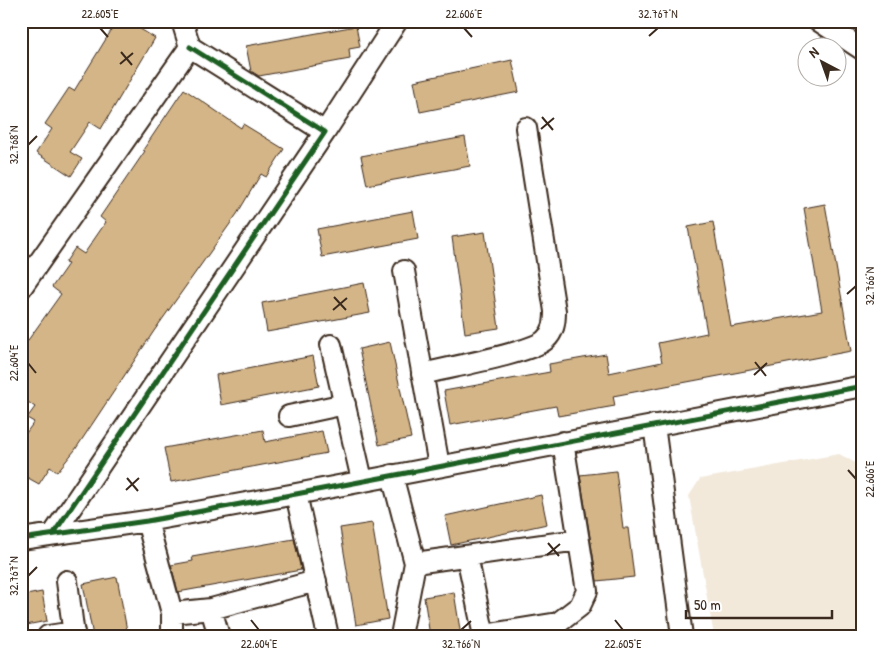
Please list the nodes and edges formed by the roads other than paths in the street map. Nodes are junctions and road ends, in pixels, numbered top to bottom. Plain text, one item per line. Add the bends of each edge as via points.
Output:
1 (182, 21) edge
2 (397, 21) edge
3 (818, 21) edge
4 (190, 47) junction
5 (863, 50) edge
6 (526, 128) dead end
7 (325, 132) junction
8 (404, 271) dead end
9 (21, 288) edge
10 (331, 345) dead end
11 (422, 374) junction
12 (863, 386) edge
13 (345, 404) junction
14 (289, 416) dead end
15 (654, 425) junction
16 (563, 442) junction
17 (439, 466) junction
18 (392, 474) junction
19 (362, 480) junction
20 (296, 494) junction
21 (147, 521) junction
22 (54, 533) junction
23 (21, 539) edge
24 (578, 540) junction
25 (467, 556) junction
26 (415, 563) junction
27 (68, 581) dead end
28 (316, 581) junction
29 (212, 609) junction
30 (172, 613) junction
31 (74, 634) edge
32 (48, 636) edge
33 (172, 636) edge
34 (219, 636) edge
35 (328, 636) edge
36 (401, 636) edge
37 (484, 636) edge
38 (682, 636) edge

1 - 4 street
2 - 7 street
3 - 5 street
4 - 7 street
4 - 9 street
6 - 11 street via 555,312 552,331 547,339 529,348
7 - 22 street
8 - 11 street
10 - 13 street
11 - 17 street
12 - 15 street
13 - 14 street
13 - 19 street
15 - 16 street
15 - 38 street
16 - 17 street
16 - 24 street
17 - 18 street
18 - 19 street
18 - 26 street
19 - 20 street
20 - 21 street
20 - 28 street
21 - 22 street
21 - 30 street
22 - 23 street
24 - 25 street
24 - 37 street via 587,591 580,606 558,623
25 - 26 street
25 - 37 street
26 - 36 street
27 - 31 street
28 - 29 street
28 - 35 street
29 - 30 street
29 - 34 street
30 - 33 street
31 - 32 street

